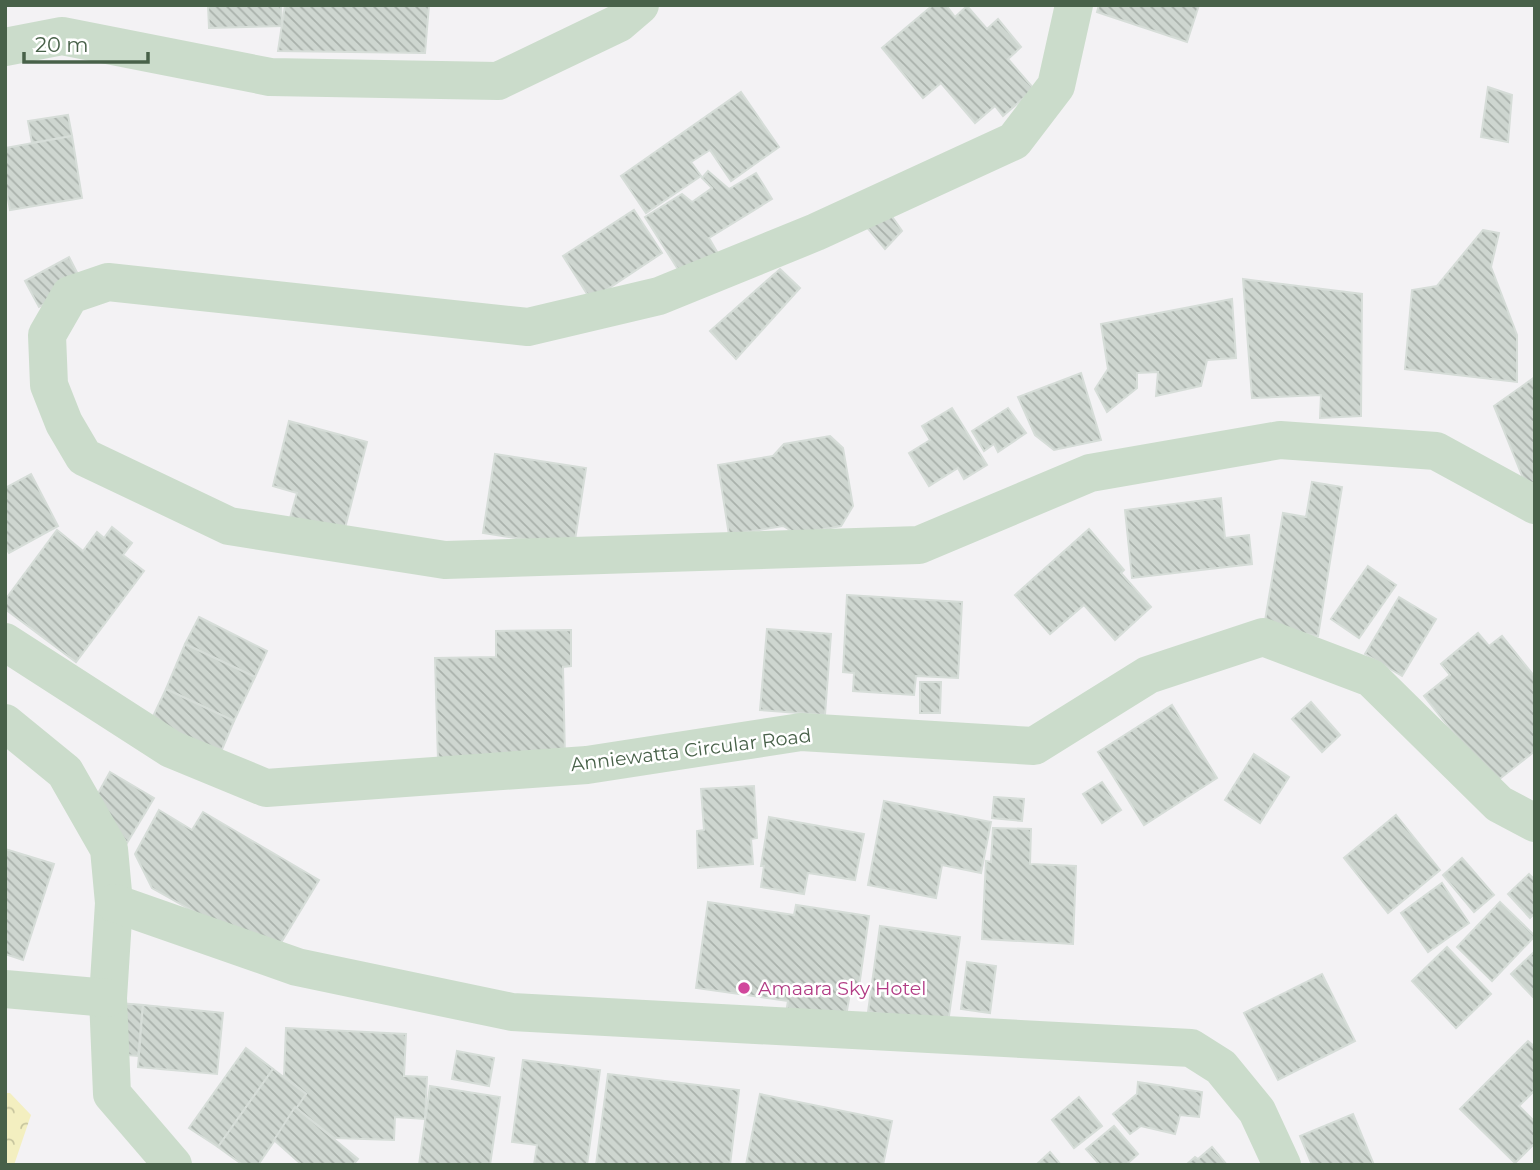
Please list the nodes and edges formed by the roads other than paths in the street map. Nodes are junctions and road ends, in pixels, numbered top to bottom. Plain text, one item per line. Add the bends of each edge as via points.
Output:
1 (640, 5) edge
2 (1074, 5) edge
3 (5, 47) edge
4 (1535, 505) edge
5 (5, 642) edge
6 (5, 723) edge
7 (1535, 823) edge
8 (114, 903) junction
9 (5, 989) edge
10 (108, 998) junction
11 (173, 1165) edge
12 (1282, 1165) edge

1 - 3 street via 619,23 498,81 270,77 62,36
2 - 4 street via 1056,86 1014,141 816,232 659,296 528,327 108,282 70,295 47,335 49,385 84,457 229,526 444,560 919,545 1090,473 1280,440 1436,451
5 - 7 street, Anniewatta Circular Road via 171,748 267,788 587,765 801,732 1034,746 1148,675 1263,637 1371,678 1499,804
6 - 8 street via 65,772 109,849
8 - 10 street
8 - 12 street via 297,967 512,1012 1191,1048 1221,1067 1257,1111
9 - 10 street
10 - 11 street via 112,1094

